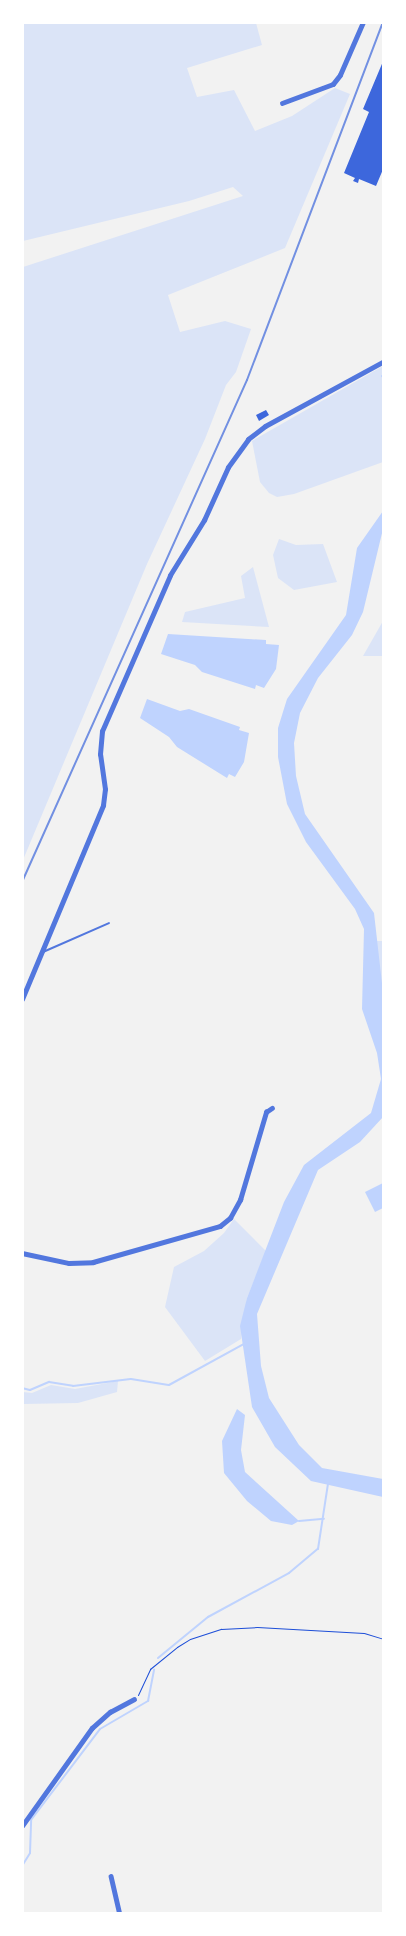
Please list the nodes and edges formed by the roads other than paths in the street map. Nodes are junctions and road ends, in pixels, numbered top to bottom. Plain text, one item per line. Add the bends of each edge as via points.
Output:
1 (363, 22) edge
2 (282, 103) dead end
3 (384, 361) edge
4 (109, 923) dead end
5 (42, 953) junction
6 (24, 991) edge
7 (22, 999) edge
8 (272, 1108) dead end
9 (22, 1253) edge
10 (134, 1699) road end
11 (22, 1826) edge
12 (110, 1876) dead end
13 (120, 1914) edge

1 - 2 street via 333,84
3 - 5 street via 265,426 248,439 228,467 204,520 170,575 102,731 100,754 104,805
4 - 5 lane
5 - 6 street
6 - 7 street
8 - 9 street via 266,1112 234,1214 220,1226 93,1262 69,1263
10 - 11 street via 110,1712 92,1728
12 - 13 street

